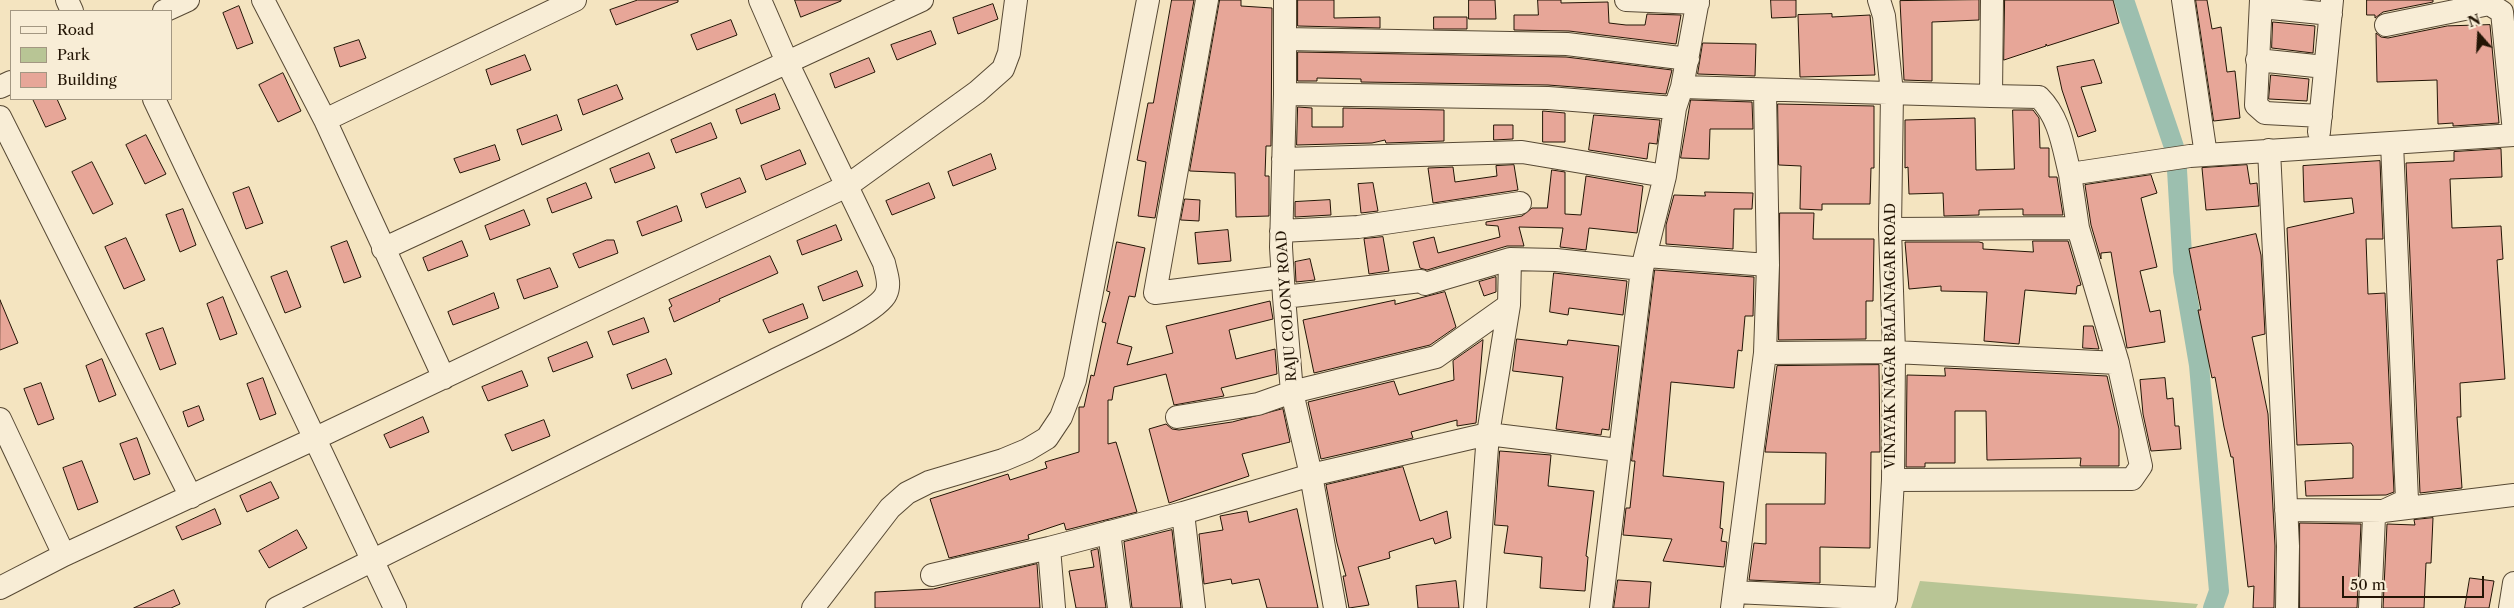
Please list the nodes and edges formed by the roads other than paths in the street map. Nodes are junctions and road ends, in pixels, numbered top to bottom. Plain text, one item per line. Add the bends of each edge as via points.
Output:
1 (188, 0) edge
2 (264, 0) edge
3 (575, 0) edge
4 (760, 0) edge
5 (922, 0) edge
6 (1016, 0) edge
7 (1148, 0) edge
8 (1207, 0) edge
9 (1285, 0) edge
10 (1626, 0) edge
11 (1879, 0) edge
12 (1992, 0) edge
13 (2183, 0) edge
14 (1698, 2) edge
15 (2261, 4) edge
16 (2332, 7) edge
17 (2498, 7) edge
18 (166, 10) edge
19 (2386, 25) dead end
20 (1285, 39) junction
21 (1688, 59) junction
22 (2257, 60) junction
23 (787, 62) junction
24 (2326, 67) junction
25 (1765, 91) junction
26 (1892, 93) junction
27 (1285, 94) junction
28 (1991, 96) junction
29 (1679, 97) junction
30 (154, 100) edge
31 (2321, 116) junction
32 (0, 117) edge
33 (325, 120) junction
34 (2514, 134) edge
35 (2392, 143) junction
36 (2317, 148) junction
37 (2269, 150) junction
38 (2198, 156) junction
39 (1282, 159) junction
40 (2070, 174) junction
41 (1665, 176) junction
42 (847, 186) junction
43 (1520, 203) dead end
44 (2078, 228) junction
45 (1890, 229) junction
46 (1281, 231) junction
47 (383, 249) junction
48 (1510, 259) junction
49 (1644, 262) junction
50 (1768, 265) junction
51 (1283, 287) junction
52 (1509, 305) junction
53 (1894, 352) junction
54 (1765, 353) junction
55 (2118, 363) junction
56 (444, 378) junction
57 (1292, 392) junction
58 (1177, 417) dead end
59 (0, 419) edge
60 (1488, 434) junction
61 (316, 438) junction
62 (1618, 450) junction
63 (1311, 475) junction
64 (1892, 480) junction
65 (2514, 495) edge
66 (191, 497) junction
67 (2286, 510) junction
68 (2383, 511) junction
69 (1183, 513) junction
70 (1108, 532) junction
71 (1050, 548) junction
72 (64, 555) junction
73 (372, 560) junction
74 (932, 575) dead end
75 (2514, 583) edge
76 (0, 588) edge
77 (1733, 600) edge
78 (1884, 604) edge
79 (277, 608) edge
80 (395, 608) edge
81 (813, 608) edge
82 (1054, 608) edge
83 (1119, 608) edge
84 (1194, 608) edge
85 (1335, 608) edge
86 (1475, 608) edge
87 (1601, 608) edge
88 (2287, 608) edge
89 (2370, 608) edge
90 (2510, 608) edge

1 - 18 street
2 - 33 street
3 - 33 street
4 - 23 street
5 - 23 street
6 - 42 street via 1003,69 977,92
7 - 81 street via 1075,380 1061,417 1047,438 1027,450 928,482 907,493 890,508
8 - 51 street via 1155,293
9 - 20 street, RAJU COLONY ROAD
10 - 14 street
11 - 26 street, VINAYAK NAGAR BALANAGAR ROAD via 1884,16
12 - 28 street
13 - 38 street
14 - 21 street
15 - 16 street
15 - 22 street
16 - 24 street
17 - 19 street
17 - 34 street
20 - 21 street via 1567,44
20 - 27 street, RAJU COLONY ROAD
21 - 29 street
22 - 24 street
22 - 31 street via 2256,105 2265,112
23 - 42 street
23 - 47 street
24 - 31 street
25 - 26 street
25 - 29 street
25 - 50 street
26 - 28 street
26 - 45 street, VINAYAK NAGAR BALANAGAR ROAD
27 - 29 street
27 - 39 street, RAJU COLONY ROAD
28 - 40 street via 2039,97 2049,106 2056,118
29 - 41 street
30 - 61 street
31 - 36 street
32 - 66 street
33 - 47 street
34 - 35 street
35 - 36 street
35 - 68 street via 2408,484 2407,500
36 - 37 street
37 - 38 street
37 - 67 street
38 - 40 street
39 - 41 street via 1522,152
39 - 46 street, RAJU COLONY ROAD
40 - 44 street
41 - 49 street
42 - 56 street
42 - 73 street via 884,263 886,294 875,306 772,362
43 - 46 street via 1358,227
44 - 45 street
44 - 55 street
45 - 53 street, VINAYAK NAGAR BALANAGAR ROAD
46 - 51 street, RAJU COLONY ROAD
47 - 56 street
48 - 49 street
48 - 51 street via 1425,284 1420,281
48 - 52 street
49 - 50 street
49 - 62 street
50 - 54 street
51 - 57 street, RAJU COLONY ROAD
52 - 57 street via 1436,357
52 - 60 street
53 - 54 street
53 - 55 street
53 - 64 street, VINAYAK NAGAR BALANAGAR ROAD
54 - 77 street
55 - 64 street via 2141,466 2132,479
56 - 61 street
57 - 58 street via 1258,404
57 - 63 street, RAJU COLONY ROAD
59 - 72 street
60 - 62 street
60 - 63 street
60 - 86 street
61 - 66 street
61 - 73 street
62 - 87 street
63 - 69 street
63 - 85 street, RAJU COLONY ROAD
64 - 78 street, VINAYAK NAGAR BALANAGAR ROAD
65 - 68 street
66 - 72 street
67 - 68 street
67 - 88 street
68 - 89 street via 2374,518
69 - 70 street
69 - 84 street
70 - 71 street
70 - 83 street
71 - 74 street
71 - 82 street
72 - 76 street
73 - 79 street
73 - 80 street
75 - 90 street
77 - 78 street

